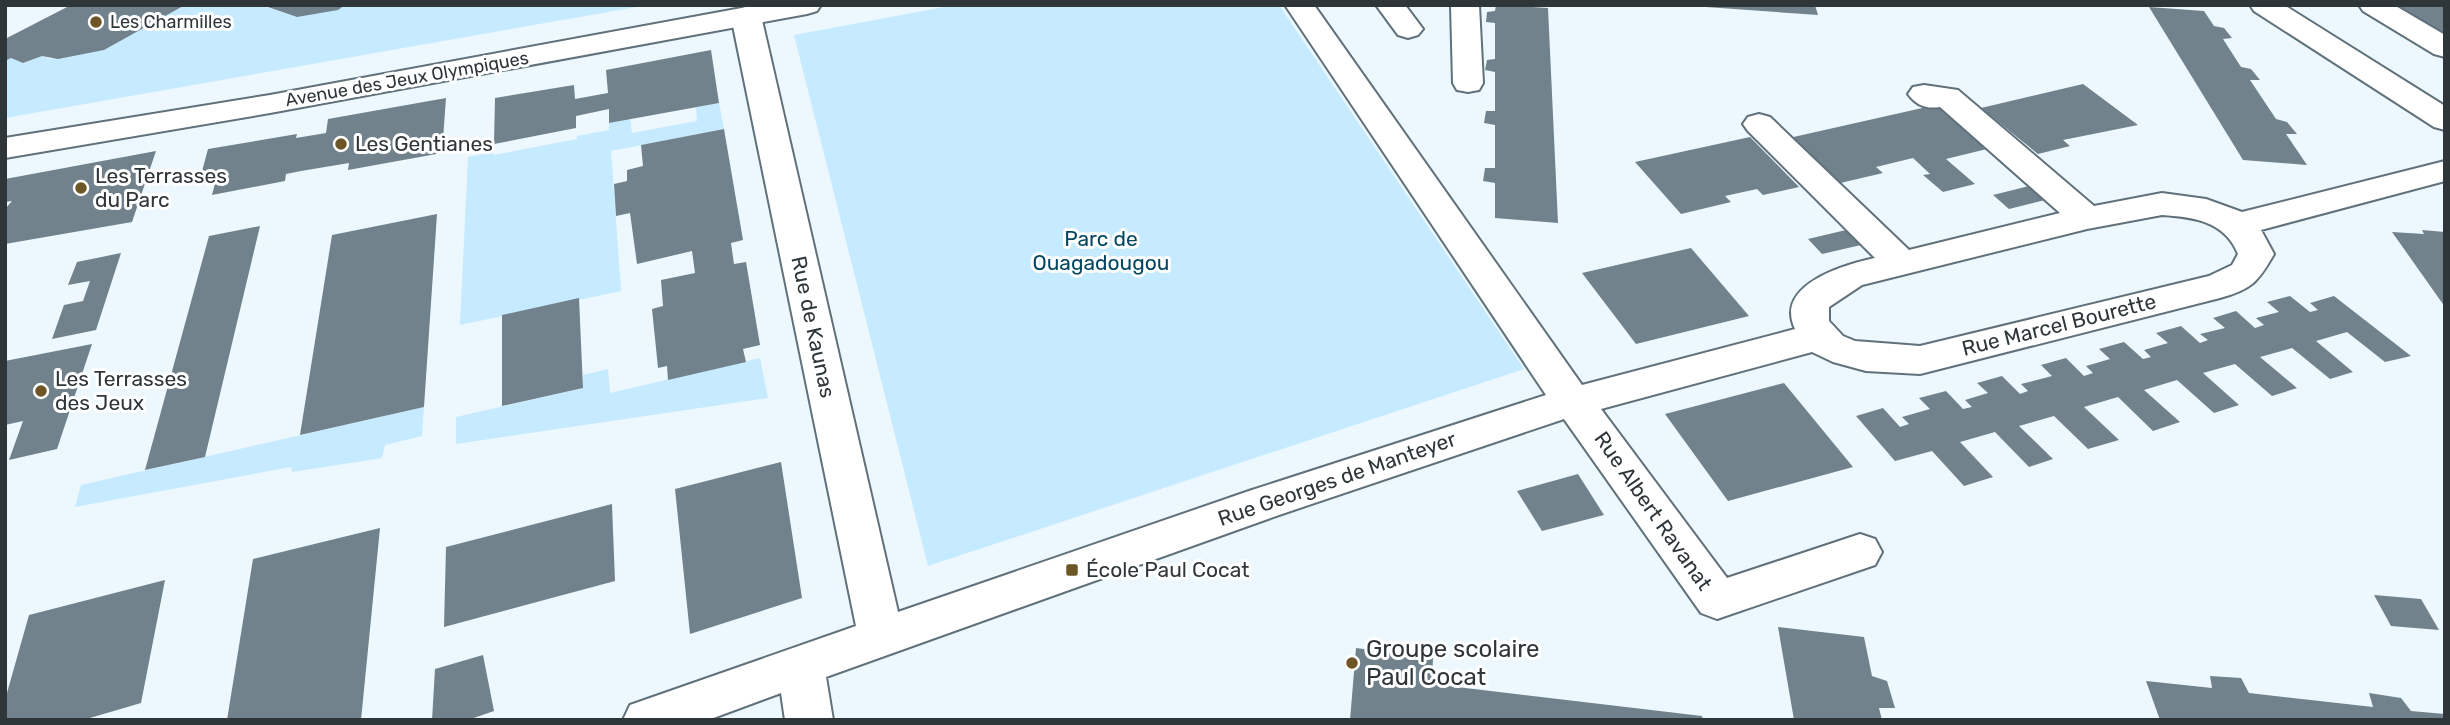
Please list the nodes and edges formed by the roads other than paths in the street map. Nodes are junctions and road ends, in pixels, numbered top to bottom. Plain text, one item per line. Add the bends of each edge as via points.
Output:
1 (807, 5) edge
2 (1299, 5) edge
3 (1390, 5) edge
4 (1465, 5) edge
5 (2264, 5) edge
6 (2373, 5) edge
7 (746, 16) junction
8 (1408, 29) dead end
9 (2445, 48) edge
10 (1468, 83) dead end
11 (1924, 94) dead end
12 (2445, 120) edge
13 (1759, 124) dead end
14 (5, 148) edge
15 (2445, 171) edge
16 (2087, 218) junction
17 (2239, 224) junction
18 (1901, 263) junction
19 (1817, 337) junction
20 (1573, 402) junction
21 (1860, 552) dead end
22 (881, 637) junction
23 (801, 664) junction
24 (647, 720) edge
25 (809, 720) edge

1 - 7 street, Avenue des Jeux Olympiques
2 - 20 street
3 - 8 street
4 - 10 street
5 - 12 street
6 - 9 street
7 - 14 street, Avenue des Jeux Olympiques
7 - 22 street, Rue de Kaunas
11 - 16 street via 1931,99 1947,97
13 - 18 street
15 - 17 street
16 - 17 street via 2162,204 2209,211
16 - 18 street
17 - 19 street, Rue Marcel Bourette via 2256,254 2245,273 2220,286 1920,360 1882,360 1840,352
18 - 19 street via 1850,276 1818,294 1810,302 1807,317
19 - 20 street
20 - 21 street, Rue Albert Ravanat via 1717,600
20 - 22 street, Rue Georges de Manteyer via 1264,503
22 - 23 street, Rue Georges de Manteyer
23 - 24 street, Rue Georges de Manteyer
23 - 25 street

